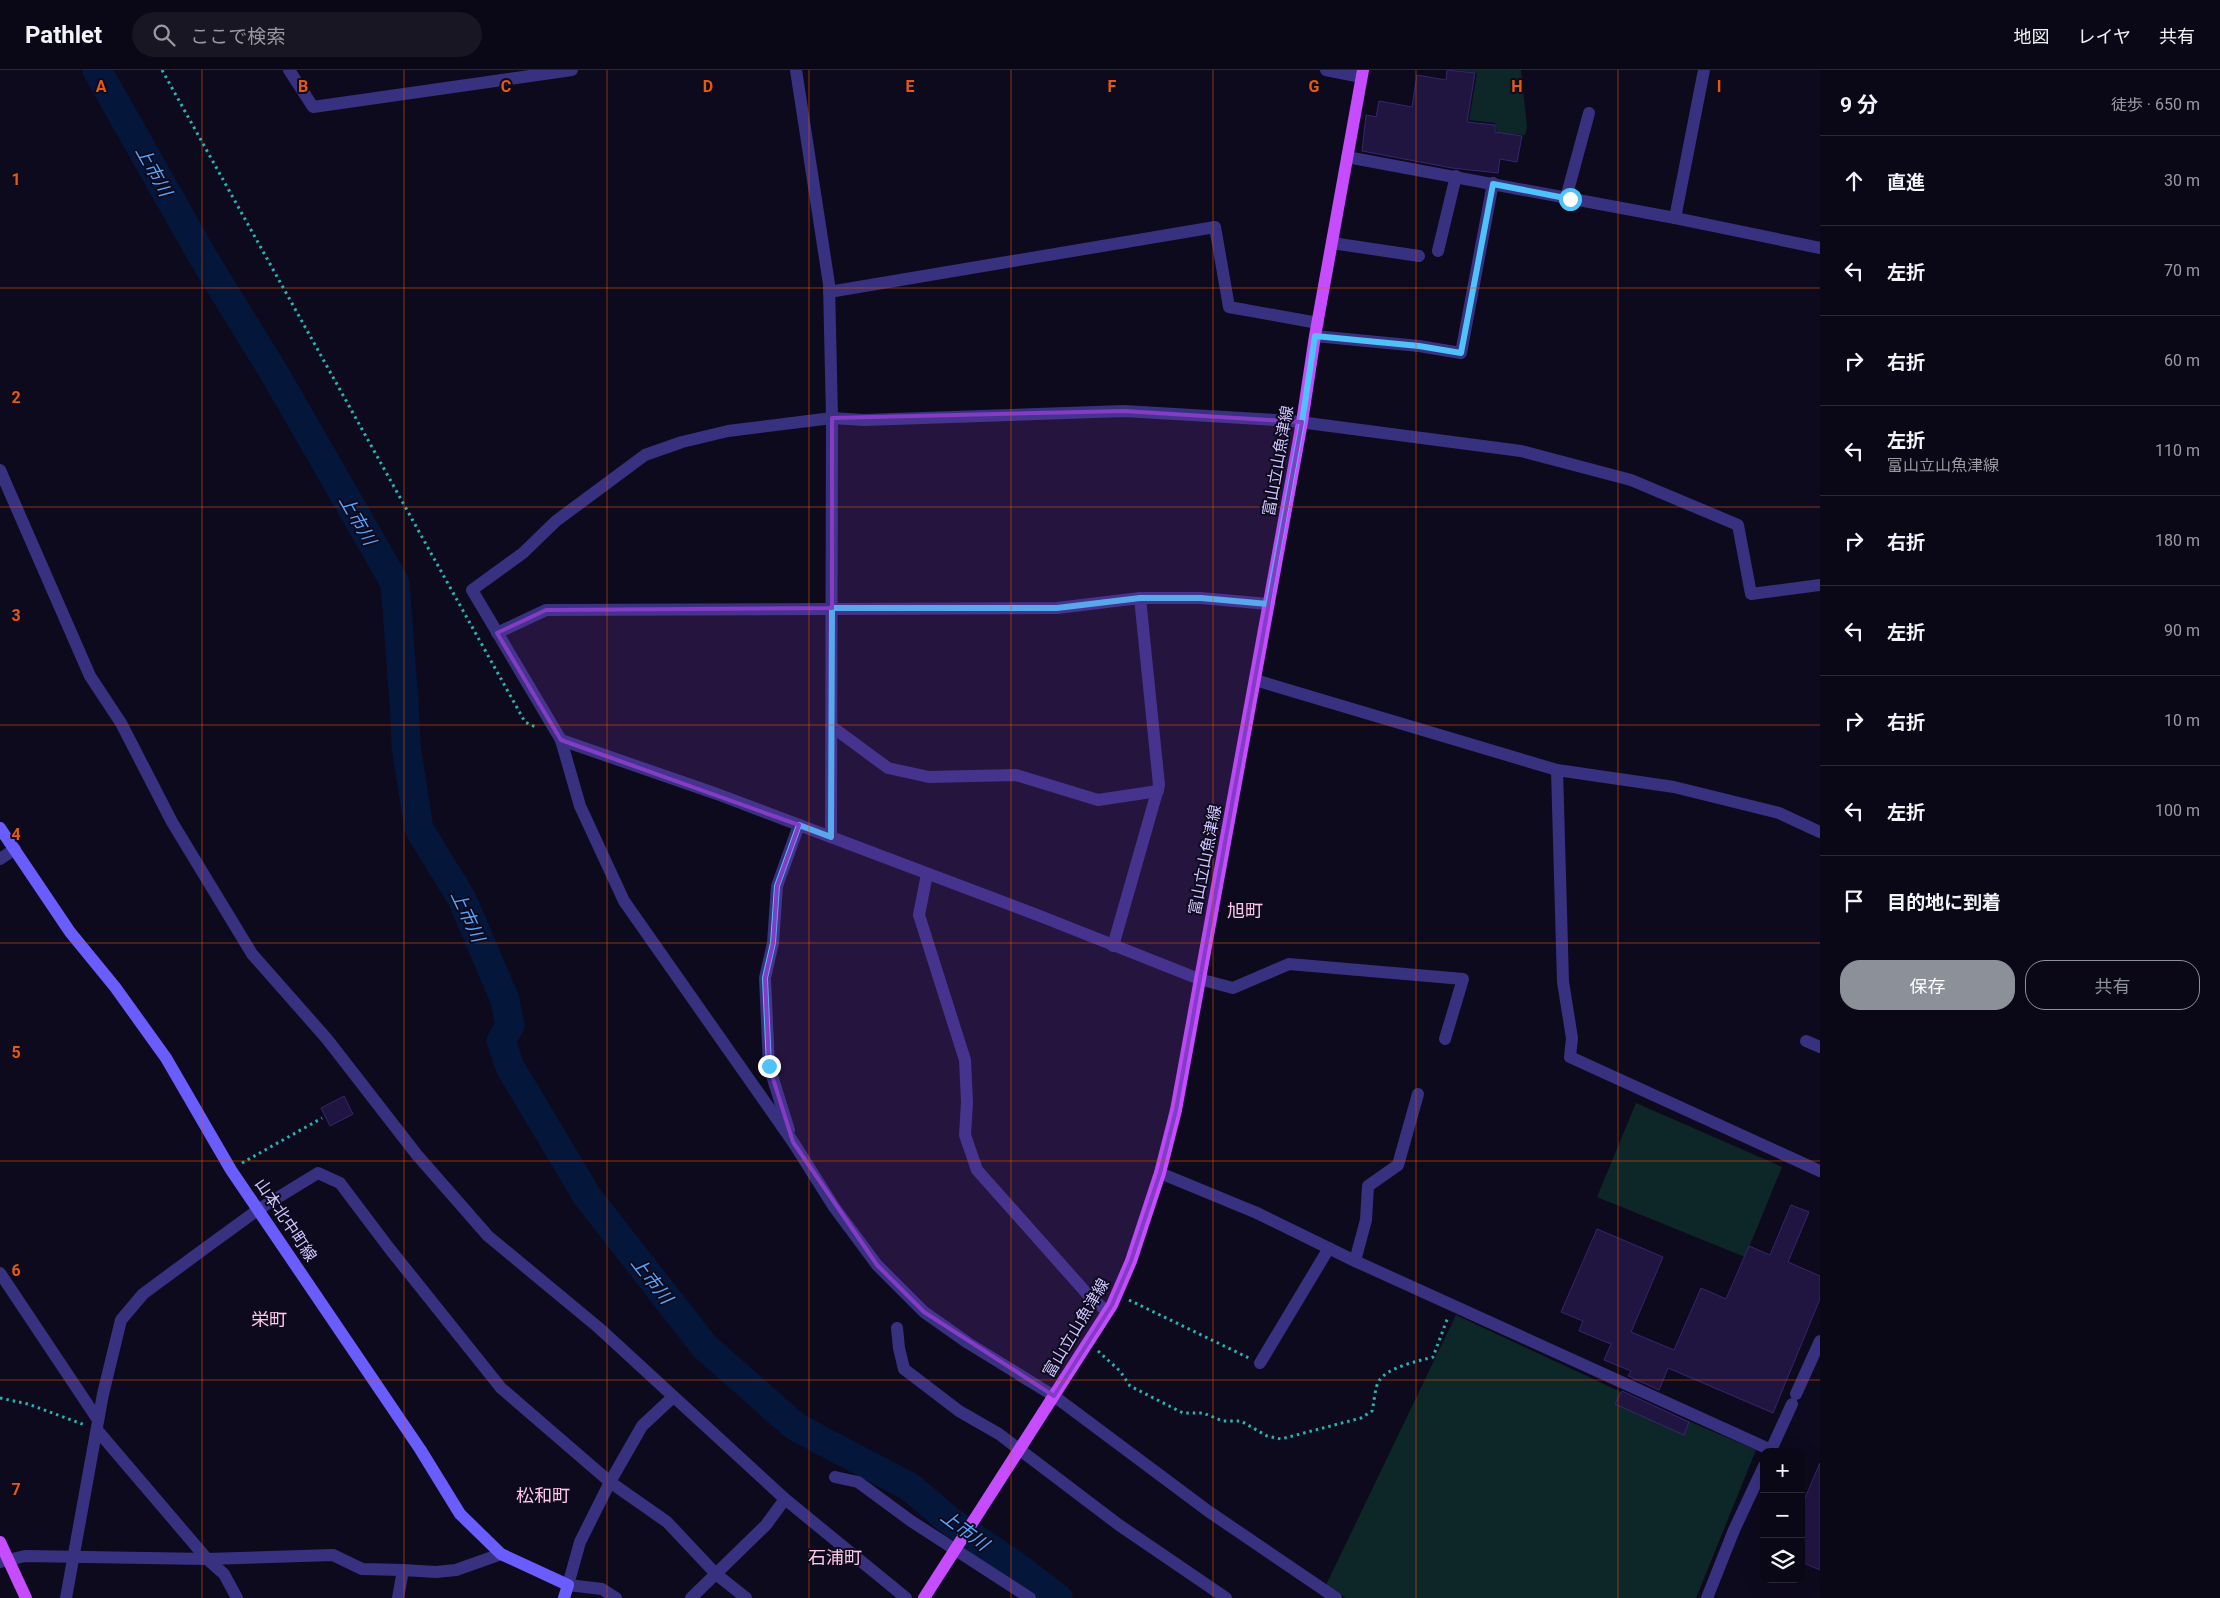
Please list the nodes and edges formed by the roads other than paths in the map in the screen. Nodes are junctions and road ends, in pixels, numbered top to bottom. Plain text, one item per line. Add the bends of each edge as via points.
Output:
1 (289, 70) edge
2 (572, 70) edge
3 (796, 70) edge
4 (1326, 70) edge
5 (1704, 70) edge
6 (1362, 73) edge
7 (1589, 113) dead end
8 (1347, 157) junction
9 (1456, 176) junction
10 (1493, 184) junction
11 (1566, 198) junction
12 (1675, 218) junction
13 (1332, 243) junction
14 (1820, 248) edge
15 (1438, 251) dead end
16 (1419, 256) dead end
17 (829, 292) junction
18 (1317, 329) junction
19 (832, 418) junction
20 (1302, 422) junction
21 (0, 470) edge
22 (1820, 585) edge
23 (1140, 598) junction
24 (1268, 604) junction
25 (832, 608) junction
26 (497, 633) junction
27 (1255, 680) junction
28 (831, 726) junction
29 (561, 740) junction
30 (1557, 770) junction
31 (1158, 791) junction
32 (799, 825) junction
33 (0, 828) edge
34 (1820, 832) edge
35 (831, 837) junction
36 (15, 849) junction
37 (0, 859) edge
38 (927, 874) junction
39 (1112, 946) junction
40 (1199, 979) junction
41 (1445, 1039) dead end
42 (1806, 1041) dead end
43 (1820, 1047) edge
44 (1418, 1094) dead end
45 (793, 1142) junction
46 (1820, 1171) edge
47 (1160, 1173) junction
48 (259, 1209) junction
49 (1329, 1248) junction
50 (1355, 1260) junction
51 (0, 1273) edge
52 (1108, 1312) junction
53 (897, 1328) dead end
54 (1820, 1341) edge
55 (1260, 1363) road end
56 (673, 1396) junction
57 (1053, 1398) junction
58 (97, 1425) junction
59 (1764, 1448) edge
60 (1772, 1448) edge
61 (1760, 1475) edge
62 (835, 1477) dead end
63 (610, 1482) junction
64 (785, 1499) junction
65 (0, 1542) edge
66 (502, 1554) junction
67 (73, 1556) junction
68 (207, 1558) junction
69 (4, 1562) edge
70 (403, 1570) junction
71 (716, 1574) junction
72 (568, 1585) junction
73 (26, 1598) edge
74 (66, 1598) edge
75 (237, 1598) edge
76 (398, 1598) edge
77 (564, 1598) edge
78 (616, 1598) edge
79 (692, 1598) edge
80 (746, 1598) edge
81 (906, 1598) edge
82 (924, 1598) edge
83 (1030, 1598) edge
84 (1226, 1598) edge
85 (1336, 1598) edge
86 (1708, 1598) edge

1 - 2 street via 313,107
3 - 17 street
4 - 6 street
5 - 12 street
6 - 8 main road, 富山立山魚津線
7 - 11 street
8 - 9 street
8 - 13 main road, 富山立山魚津線
9 - 10 street
9 - 15 street
10 - 11 street
10 - 18 street via 1461,353
11 - 12 street
12 - 14 street
13 - 16 street
13 - 18 main road, 富山立山魚津線
17 - 18 street via 1215,227 1230,308
17 - 19 street
18 - 20 main road, 富山立山魚津線
19 - 20 street via 864,420 1124,411
19 - 25 street
19 - 26 street via 728,431 645,455 556,521 523,553 472,590
20 - 22 street via 1521,451 1631,480 1738,526 1751,594
20 - 24 main road, 富山立山魚津線
21 - 56 street via 90,676 121,723 172,822 252,954 327,1039 417,1155 488,1236 599,1328
23 - 24 street via 1201,598
23 - 25 street via 1057,608
23 - 31 street
24 - 27 main road, 富山立山魚津線
25 - 26 street via 546,610
25 - 28 street
26 - 29 street
27 - 30 street
27 - 40 main road, 富山立山魚津線
28 - 31 street via 888,768 929,777 1016,775 1098,800
28 - 35 street
29 - 32 street
29 - 45 street via 580,806 624,901
30 - 34 street via 1674,787 1779,814
30 - 46 street via 1563,982 1572,1038 1570,1057
31 - 39 street
32 - 35 street
32 - 45 street via 777,886 773,943 765,978 769,1066
33 - 36 main road, 山本北中町線
35 - 38 street
36 - 37 street
36 - 48 main road, 山本北中町線 via 70,932 166,1058 231,1170
38 - 39 street
38 - 52 street via 919,915 965,1060 965,1135 977,1170 1090,1297
39 - 40 street
40 - 41 street via 1233,988 1289,964 1462,979
40 - 47 main road, 富山立山魚津線 via 1176,1110
42 - 43 street
44 - 50 street via 1398,1165 1368,1186 1366,1220
45 - 57 street via 834,1207 877,1265 924,1312
47 - 49 street
47 - 52 main road, 富山立山魚津線 via 1131,1261
48 - 58 street via 143,1294 121,1320
48 - 63 street via 318,1173 340,1183 500,1388
48 - 66 main road, 山本北中町線 via 460,1514
49 - 50 street
49 - 55 street
50 - 59 street
51 - 58 street
52 - 57 main road, 富山立山魚津線
53 - 84 street via 904,1370 958,1411 1000,1434 1119,1525
54 - 60 street
56 - 63 street via 642,1426
56 - 64 street
57 - 82 main road, 富山立山魚津線, bridge
57 - 85 street via 1208,1511
58 - 67 street
58 - 68 street
61 - 86 street
62 - 83 street via 858,1482 911,1521
63 - 71 street via 667,1522
63 - 72 street via 580,1542
64 - 71 street via 766,1525
64 - 81 street
65 - 69 main road
66 - 70 street via 456,1570
66 - 72 main road, 山本北中町線
67 - 68 street
67 - 69 street via 25,1556
67 - 74 street
68 - 70 street via 333,1555 362,1569
68 - 75 street via 224,1574
69 - 73 main road
70 - 76 street
71 - 79 street
71 - 80 street
72 - 77 main road
72 - 78 street via 602,1589

